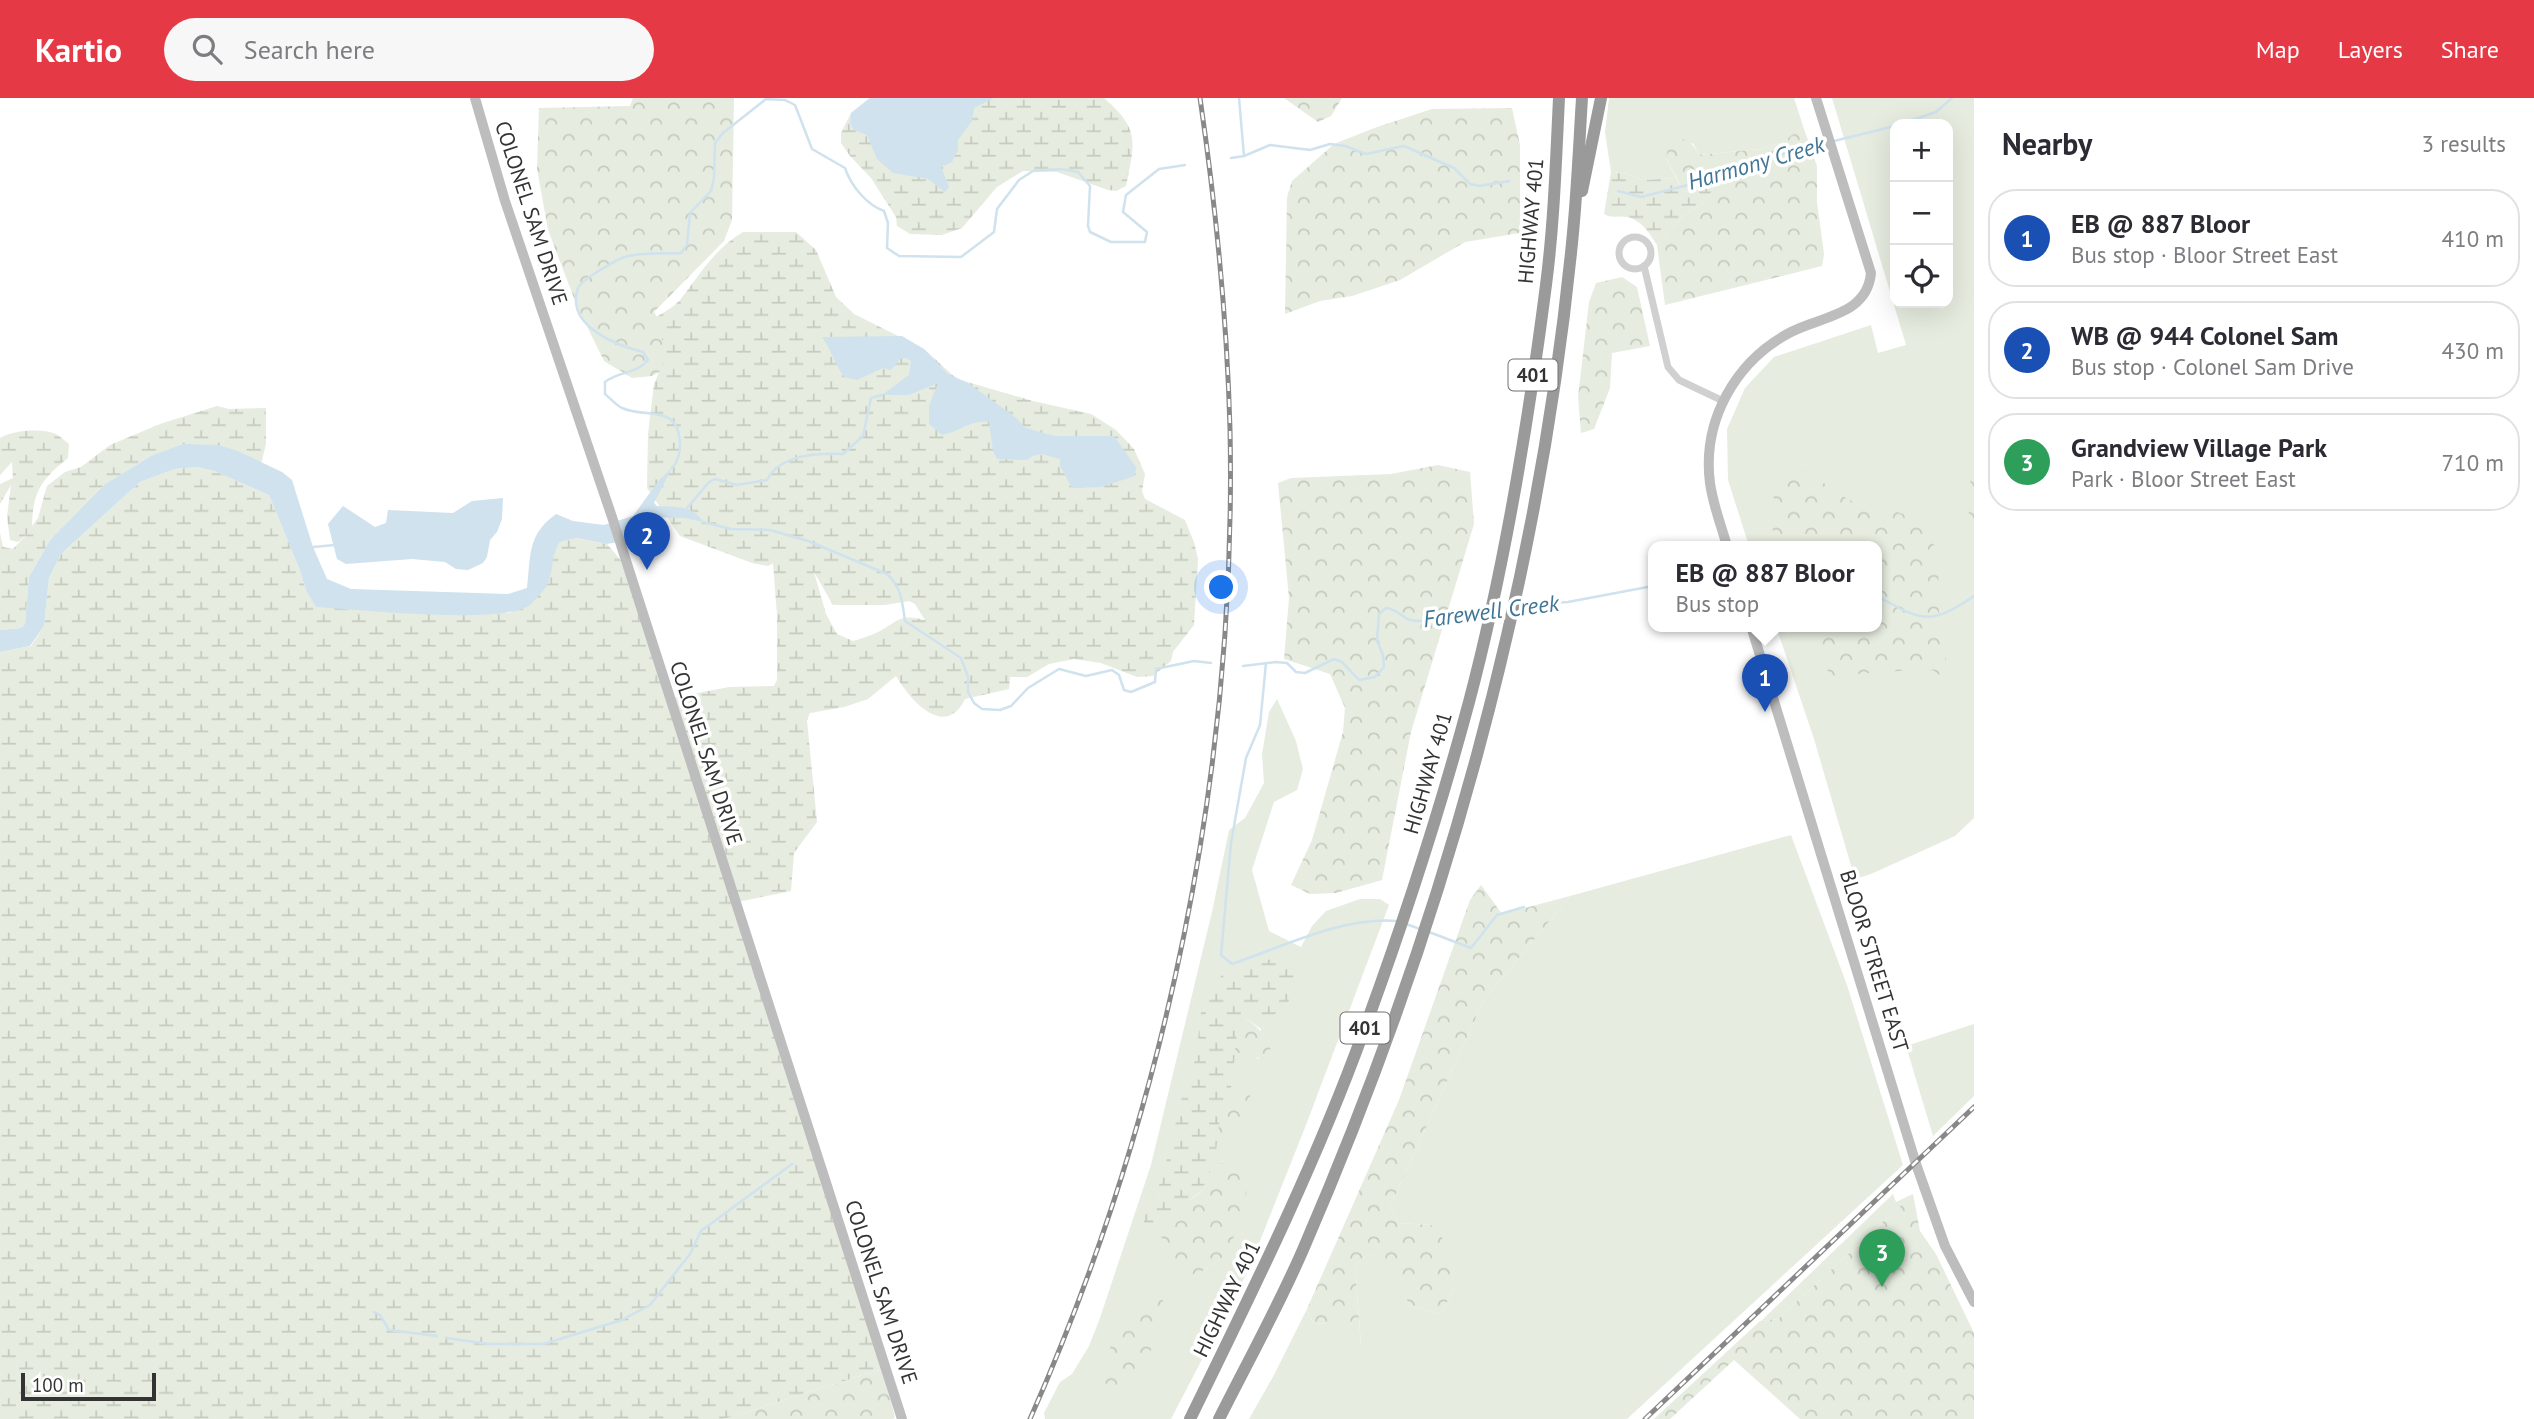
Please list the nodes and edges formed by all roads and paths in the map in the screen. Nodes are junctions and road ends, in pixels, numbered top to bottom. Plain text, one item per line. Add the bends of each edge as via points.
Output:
1 (474, 98) edge
2 (1559, 98) edge
3 (1582, 98) edge
4 (1601, 98) edge
5 (1816, 98) edge
6 (1572, 243) junction
7 (1644, 266) junction
8 (1723, 401) junction
9 (1726, 541) edge
10 (1753, 632) edge
11 (1974, 1302) edge
12 (902, 1419) edge
13 (1189, 1419) edge
14 (1219, 1419) edge

1 - 12 street, COLONEL SAM DRIVE
2 - 13 highway, HIGHWAY 401 / 401 via 1546,282 1523,444 1489,618 1434,828 1362,1035 1269,1256
3 - 6 highway, HIGHWAY 401 / 401
4 - 6 highway
5 - 8 street via 1871,273 1870,287 1854,305 1762,350
6 - 14 highway, HIGHWAY 401 / 401 via 1547,436 1510,622 1460,817 1370,1084 1304,1248
7 - 7 street via 1634,269 1621,261 1621,246 1628,239 1639,237 1647,243 1650,258
7 - 8 street via 1668,367 1679,380
8 - 9 street via 1711,435 1709,470
10 - 11 street, BLOOR STREET EAST via 1916,1164 1945,1246

